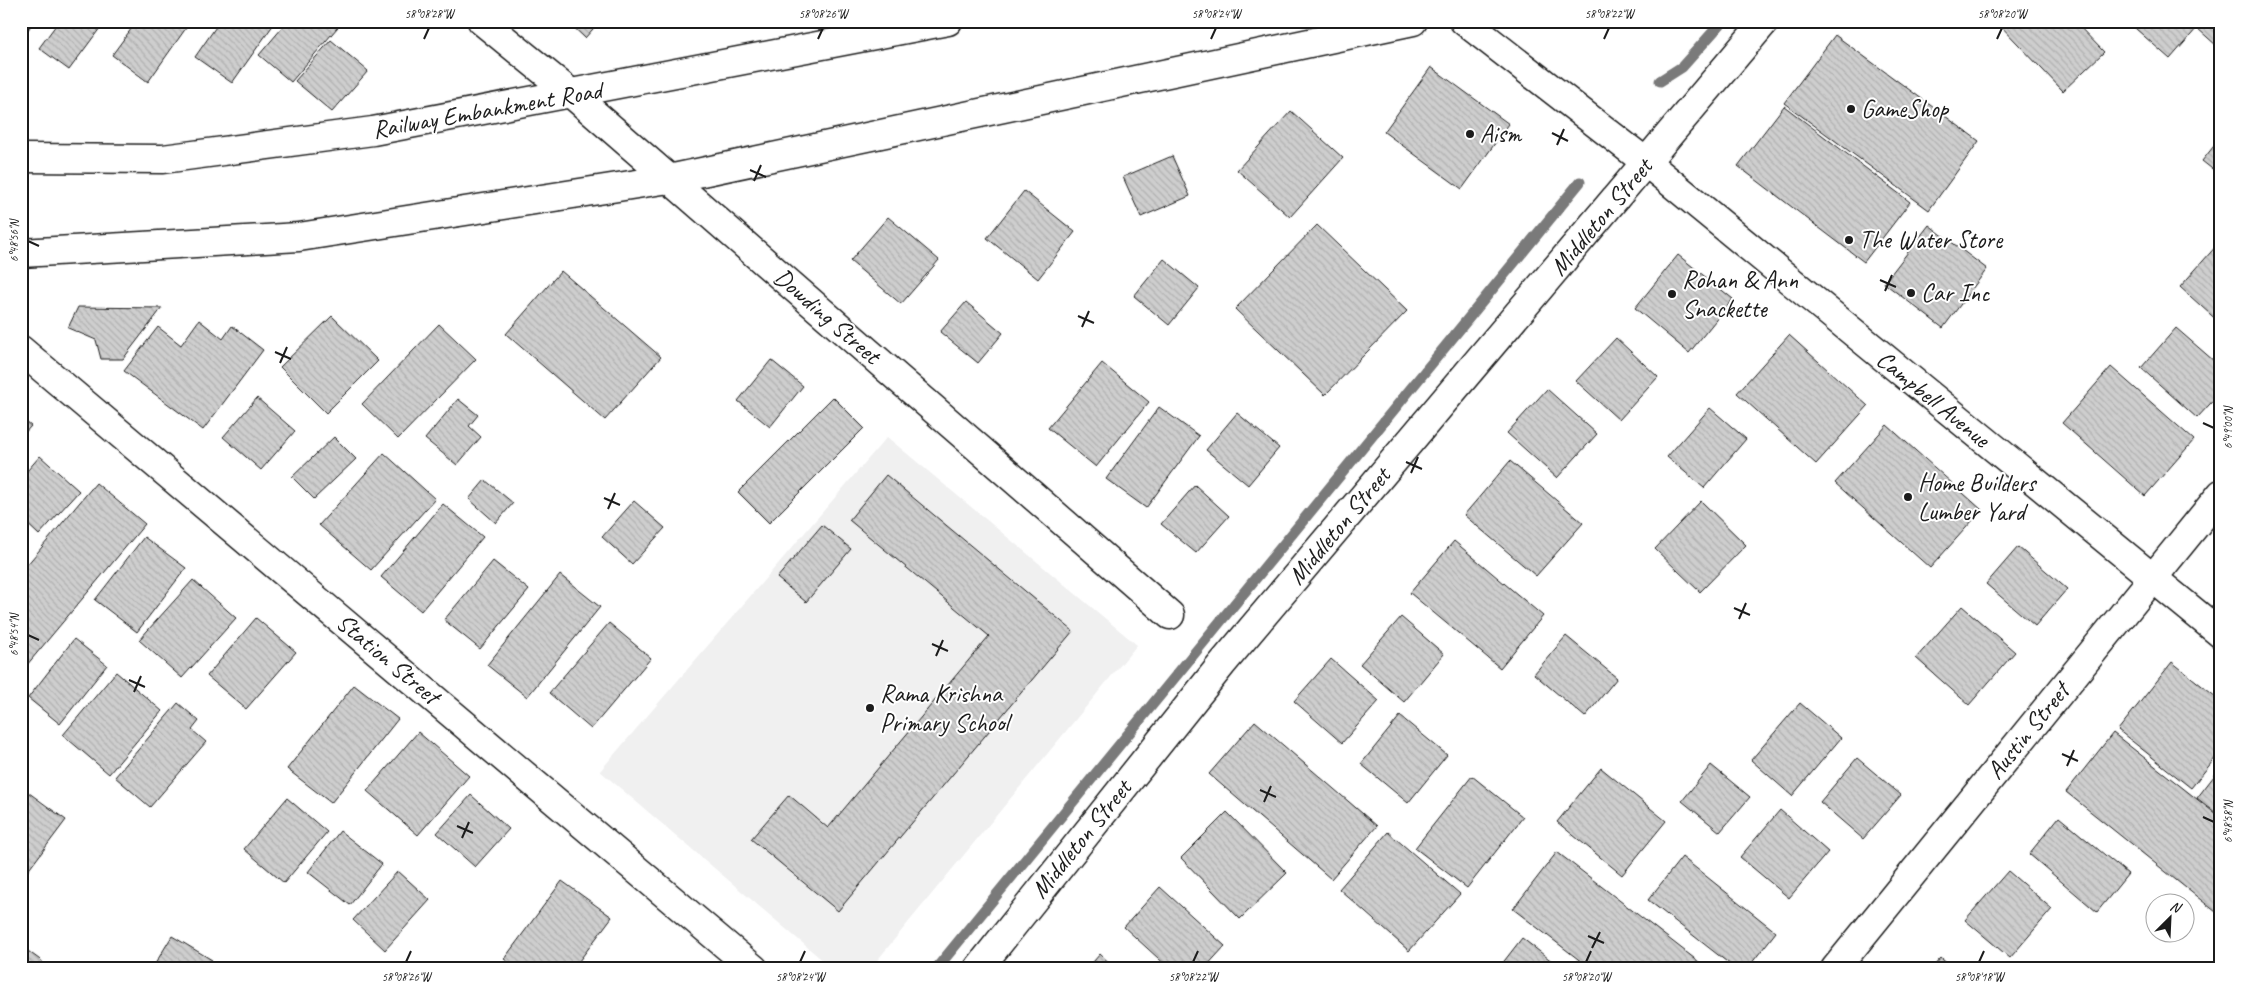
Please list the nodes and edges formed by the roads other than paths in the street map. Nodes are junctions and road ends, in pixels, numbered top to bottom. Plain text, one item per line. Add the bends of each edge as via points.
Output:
1 (482, 21) edge
2 (948, 21) edge
3 (1412, 21) edge
4 (1464, 21) edge
5 (1765, 21) edge
6 (573, 94) junction
7 (21, 158) edge
8 (1647, 163) junction
9 (669, 178) junction
10 (21, 253) edge
11 (21, 350) edge
12 (2221, 494) edge
13 (2152, 579) junction
14 (1170, 615) dead end
15 (2221, 634) edge
16 (754, 969) edge
17 (978, 969) edge
18 (1835, 969) edge

1 - 6 street, Dowding Street
2 - 6 street, Railway Embankment Road
3 - 9 street
4 - 8 street, Campbell Avenue
5 - 8 street, Middleton Street
6 - 7 street, Railway Embankment Road via 374,131 163,159
6 - 9 street, Dowding Street
8 - 13 street, Campbell Avenue
8 - 17 street, Middleton Street via 1222,664
9 - 10 street via 299,238
9 - 14 street, Dowding Street
11 - 16 street, Station Street
12 - 13 street, Austin Street
13 - 15 street, Campbell Avenue
13 - 18 street, Austin Street

